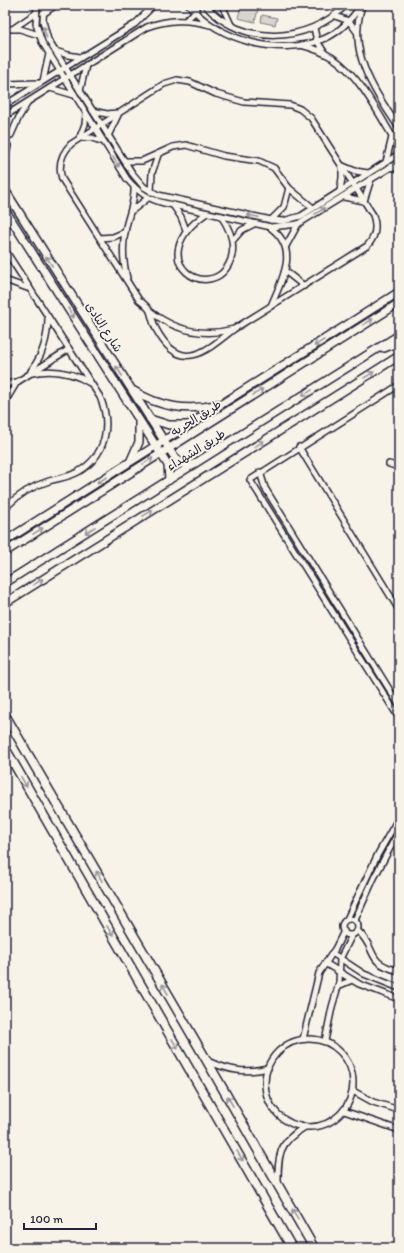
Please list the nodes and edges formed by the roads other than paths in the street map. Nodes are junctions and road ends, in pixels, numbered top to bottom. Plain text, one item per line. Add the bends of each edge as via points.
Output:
1 (37, 5) edge
2 (44, 5) edge
3 (56, 5) edge
4 (154, 5) edge
5 (189, 5) edge
6 (198, 5) edge
7 (205, 5) edge
8 (222, 5) edge
9 (346, 5) edge
10 (361, 5) edge
11 (195, 12) junction
12 (36, 13) junction
13 (43, 14) junction
14 (335, 16) junction
15 (186, 20) junction
16 (349, 21) junction
17 (210, 25) junction
18 (231, 26) junction
19 (314, 28) junction
20 (5, 29) edge
21 (14, 29) junction
22 (357, 32) junction
23 (39, 35) junction
24 (317, 41) junction
25 (298, 45) junction
26 (55, 50) junction
27 (324, 52) junction
28 (49, 54) junction
29 (81, 57) junction
30 (86, 65) junction
31 (65, 67) junction
32 (60, 71) junction
33 (70, 75) junction
34 (64, 78) junction
35 (41, 82) junction
36 (5, 84) edge
37 (50, 88) junction
38 (80, 91) junction
39 (75, 95) junction
40 (30, 101) junction
41 (5, 105) edge
42 (93, 112) junction
43 (120, 112) junction
44 (86, 113) junction
45 (5, 116) edge
46 (101, 124) junction
47 (96, 128) junction
48 (399, 128) edge
49 (11, 135) dead end
50 (108, 136) junction
51 (392, 136) junction
52 (80, 138) junction
53 (104, 142) junction
54 (8, 146) dead end
55 (399, 147) edge
56 (399, 154) edge
57 (158, 155) junction
58 (5, 159) edge
59 (124, 161) junction
60 (386, 162) junction
61 (399, 162) edge
62 (342, 165) junction
63 (390, 167) junction
64 (399, 168) edge
65 (369, 173) junction
66 (372, 179) junction
67 (5, 183) edge
68 (353, 183) junction
69 (134, 187) junction
70 (289, 188) junction
71 (356, 188) junction
72 (6, 191) edge
73 (340, 191) junction
74 (151, 192) junction
75 (343, 197) junction
76 (148, 198) junction
77 (364, 201) junction
78 (173, 205) junction
79 (313, 208) junction
80 (5, 210) edge
81 (132, 211) junction
82 (206, 213) junction
83 (221, 216) junction
84 (271, 220) junction
85 (254, 224) junction
86 (298, 224) junction
87 (271, 227) junction
88 (186, 230) junction
89 (30, 231) junction
90 (125, 232) junction
91 (22, 236) junction
92 (100, 238) junction
93 (233, 240) junction
94 (37, 242) junction
95 (286, 246) junction
96 (29, 248) junction
97 (5, 250) edge
98 (7, 258) edge
99 (285, 271) junction
100 (5, 280) edge
101 (127, 281) junction
102 (304, 286) junction
103 (31, 289) junction
104 (399, 292) edge
105 (399, 303) edge
106 (271, 306) junction
107 (150, 311) junction
108 (48, 316) junction
109 (234, 329) junction
110 (399, 335) edge
111 (399, 342) edge
112 (69, 348) junction
113 (377, 349) junction
114 (399, 356) edge
115 (29, 374) junction
116 (16, 382) junction
117 (91, 383) junction
118 (5, 384) edge
119 (399, 385) edge
120 (131, 390) junction
121 (5, 402) edge
122 (226, 402) junction
123 (150, 419) junction
124 (139, 420) junction
125 (189, 424) junction
126 (164, 441) junction
127 (156, 446) junction
128 (299, 447) junction
129 (169, 448) junction
130 (160, 453) junction
131 (130, 462) junction
132 (389, 464) dead end
133 (192, 466) junction
134 (399, 467) edge
135 (260, 472) junction
136 (169, 480) junction
137 (5, 508) edge
138 (5, 541) edge
139 (5, 552) edge
140 (5, 583) edge
141 (5, 603) edge
142 (399, 610) edge
143 (399, 705) edge
144 (5, 715) edge
145 (399, 718) edge
146 (5, 748) edge
147 (399, 816) edge
148 (399, 831) edge
149 (347, 919) junction
150 (355, 920) junction
151 (358, 931) junction
152 (344, 932) junction
153 (352, 935) junction
154 (332, 953) junction
155 (340, 959) junction
156 (325, 963) junction
157 (399, 971) edge
158 (340, 972) junction
159 (352, 980) junction
160 (338, 986) junction
161 (399, 988) edge
162 (399, 999) edge
163 (303, 1039) junction
164 (325, 1041) junction
165 (207, 1061) junction
166 (268, 1068) junction
167 (353, 1091) junction
168 (399, 1110) edge
169 (344, 1111) junction
170 (305, 1127) junction
171 (399, 1130) edge
172 (278, 1185) junction
173 (292, 1248) edge
174 (314, 1248) edge

1 - 12 street
2 - 13 street
3 - 13 street
4 - 29 street via 135,24
5 - 11 street
6 - 11 street
7 - 18 street
8 - 18 street
9 - 14 street
10 - 16 street
10 - 22 street
11 - 15 street
11 - 17 street
12 - 21 street
12 - 23 street
26 -> 13 street via 46,34
14 - 16 street
14 - 19 street
15 - 17 street
15 - 30 street via 148,27
16 - 22 street
16 - 24 street via 334,33
17 - 25 street via 227,34 250,41 269,45
18 - 19 street via 273,36
19 - 24 street
20 - 21 street
21 - 23 street via 27,30
22 - 48 street via 360,57 366,76
23 - 28 street
24 - 25 street
24 - 27 street
25 - 27 street
26 - 29 street via 68,56
26 - 31 street
27 - 51 street via 341,64 354,78
28 - 32 street
28 - 35 street
29 - 31 street
30 - 33 street
30 - 38 street
31 - 32 street
31 - 33 street
32 - 34 street
32 - 35 street
33 - 34 street
33 - 38 street
34 - 37 street
34 - 39 street
35 - 36 street
35 - 41 street
37 - 39 street
37 - 40 street
38 - 42 street
39 - 44 street
40 - 45 street
40 - 49 street
42 - 43 street
42 - 46 street
43 - 46 street
43 - 50 street
43 - 62 street via 164,84 177,80 190,82 216,94 244,102 290,105 311,118
44 - 47 street
44 - 52 street
46 - 47 street
46 - 50 street
47 - 52 street
47 - 53 street
50 - 59 street
51 - 55 street
51 - 60 street
52 - 53 street
52 - 92 street via 63,153 60,170 62,179
53 -> 69 street
54 - 58 street
56 - 60 street
57 - 59 street via 142,161
57 - 70 street via 173,147 186,145 224,156 259,161 274,168
57 - 74 street via 152,173
59 - 74 street via 137,180
60 - 65 street
61 - 63 street
62 - 65 street via 354,171
62 - 68 street
62 - 73 street
63 - 64 street
63 - 66 street
65 - 68 street
66 - 71 street
66 - 77 street
67 - 72 street
68 - 71 street
68 - 73 street
69 - 76 street
69 - 81 street
70 - 79 street
70 - 84 street via 284,207
71 - 75 street
71 - 77 street
72 - 89 street, شارع النادى
73 - 79 street
84 -> 74 street
75 - 77 street
86 -> 75 street
76 - 78 street
76 - 81 street
77 - 102 street via 376,223 370,244
78 - 82 street
78 - 88 street
79 - 84 street via 295,218
80 - 91 street, شارع النادى
81 - 90 street
82 - 83 street
82 - 88 street
83 - 85 street
83 - 93 street
85 - 87 street
85 - 93 street via 242,230
86 - 87 street
86 - 95 street
87 - 95 street
88 - 93 street via 178,251 180,266 188,274 202,279 217,276 226,268 232,255
89 - 91 street via 28,236
89 - 94 street, شارع النادى
90 - 92 street via 113,237
90 - 101 street via 124,257
91 - 96 street, شارع النادى
92 - 101 street
94 - 96 street via 32,243
120 -> 94 street, شارع النادى
95 - 99 street
96 -> 124 street, شارع النادى
97 - 98 street
98 - 103 street
99 - 102 street
99 - 106 street
100 - 103 street
101 - 107 street via 139,300
102 - 106 street
103 - 108 street
104 -> 122 street, طريق الحريه
129 -> 105 street, طريق الحريه
106 - 109 street
107 - 109 street via 168,324 190,331 212,333
107 - 109 street via 162,340 172,351 180,355 200,354
108 - 112 street
108 - 115 street via 44,347
110 - 113 street, طريق الشهداء
111 - 113 street
112 - 115 street
112 - 117 street
113 -> 133 street, طريق الشهداء
141 -> 114 street
115 - 116 street
115 - 117 street via 61,372
116 - 118 street
116 - 121 street
117 - 137 street via 100,397 106,416 106,435 93,461 78,473 38,486 18,496
119 - 128 street
120 - 122 street via 151,400 177,407 204,407
120 - 123 street, شارع النادى
122 - 125 street, طريق الحريه
123 - 125 street via 169,425
123 - 126 street, شارع النادى
124 - 127 street, شارع النادى
124 - 131 street via 139,442
125 - 126 street, طريق الحريه
126 - 127 street, طريق الحريه
126 - 129 street, شارع النادى
127 - 130 street, شارع النادى
127 - 131 street, طريق الحريه
128 - 135 street
128 - 142 street
129 - 130 street, طريق الحريه
129 - 133 street, شارع النادى via 178,461
130 - 136 street, شارع النادى via 168,465
139 -> 130 street, طريق الحريه
131 -> 138 street, طريق الحريه
132 - 134 street
133 - 136 street, طريق الشهداء
135 - 143 street via 265,488
135 - 145 street via 252,477 251,481
136 -> 140 street, طريق الشهداء
165 -> 144 main road
146 -> 173 main road
147 - 149 street via 374,861
148 - 150 street
149 - 150 street
149 - 152 street via 342,926
150 - 151 street via 358,923
151 - 153 street
151 - 157 street via 368,943 377,962
152 - 153 street
152 - 154 street
153 - 155 street
154 - 155 street
154 - 156 street
155 - 158 street
155 - 161 street via 376,981
156 - 158 street
156 - 163 street via 319,973
158 - 159 street
158 - 160 street
159 - 160 street
159 - 162 street
160 - 164 street
163 - 164 street
163 - 166 street via 291,1042 281,1049
164 - 167 street via 338,1049 348,1061 352,1070
165 - 166 street via 240,1072
172 -> 165 main road
166 - 170 street via 266,1088 272,1107 286,1121
167 - 168 street via 373,1102
167 - 169 street
169 - 170 street via 321,1126
169 - 171 street
170 - 172 street via 290,1136 283,1146 279,1157
174 -> 172 main road

